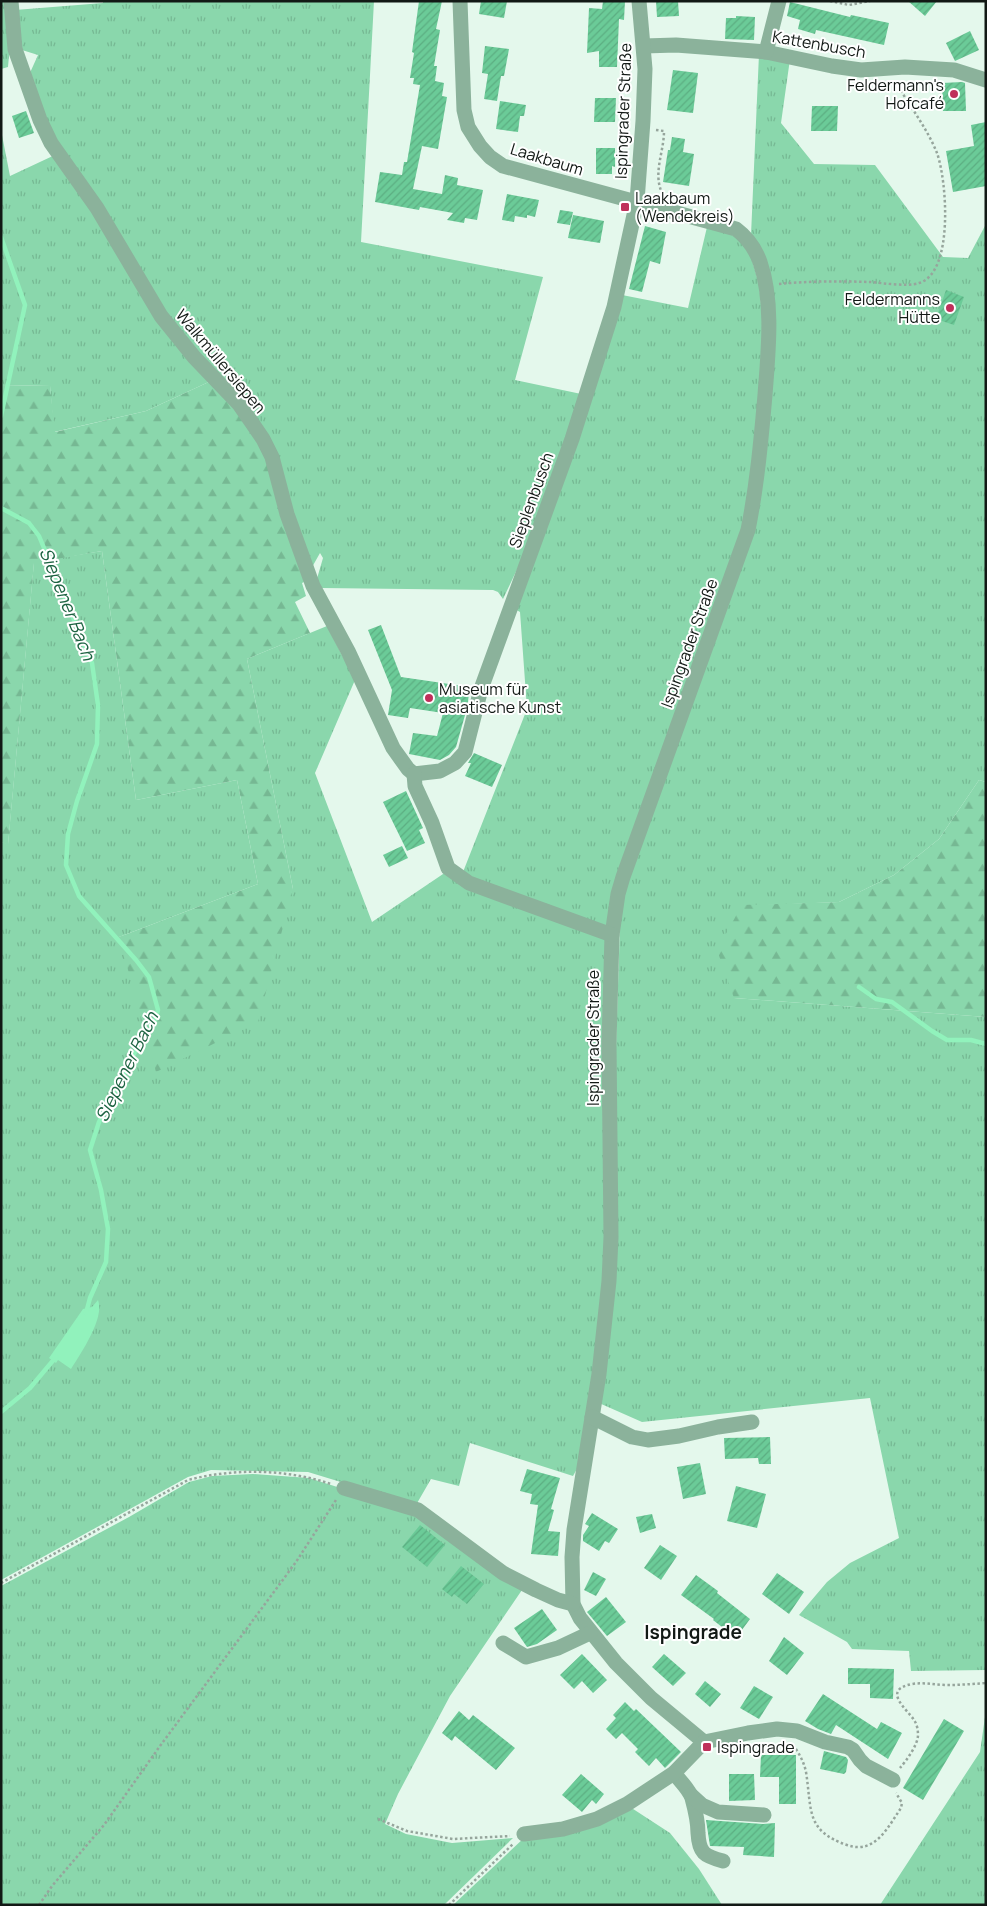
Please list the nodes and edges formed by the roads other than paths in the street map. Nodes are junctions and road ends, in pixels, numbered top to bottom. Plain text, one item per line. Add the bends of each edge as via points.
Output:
1 (11, 1) edge
2 (460, 1) edge
3 (639, 1) edge
4 (779, 1) edge
5 (644, 46) junction
6 (766, 52) junction
7 (986, 80) edge
8 (638, 201) junction
9 (414, 774) junction
10 (612, 935) junction
11 (592, 1417) junction
12 (752, 1422) dead end
13 (344, 1488) road end
14 (573, 1604) junction
15 (590, 1633) junction
16 (503, 1643) dead end
17 (704, 1742) junction
18 (674, 1773) junction
19 (893, 1780) road end
20 (691, 1795) junction
21 (764, 1814) dead end
22 (524, 1834) road end
23 (723, 1861) dead end

1 - 9 street, Walkmüllersiepen via 15,49 51,143 97,208 161,316 239,404 263,439 272,457 287,514 312,586 348,651 393,748
2 - 8 street, Laakbaum via 464,110 468,127 480,146 503,166
3 - 5 street, Ispingrader Straße
4 - 6 street
5 - 6 street, Kattenbusch via 676,45
5 - 8 street, Ispingrader Straße
6 - 7 street, Kattenbusch via 851,69 905,67 954,70
8 - 9 street, Sieplenbusch via 614,307 572,439 481,689 464,752 455,763 440,771
8 - 10 street, Ispingrader Straße via 736,229 746,237 760,263 768,314 768,354 759,471 748,530 623,877
9 - 10 street via 415,786 448,868 470,883
10 - 11 street, Ispingrader Straße via 609,1044 611,1237 606,1318
11 - 12 street via 632,1437 648,1440
11 - 14 street via 574,1530
13 - 14 street via 418,1510 503,1573
14 - 15 street
15 - 16 street via 526,1658
15 - 17 street via 651,1698
17 - 18 street
17 - 19 street via 777,1729 797,1731 848,1747 866,1766
18 - 20 street
18 - 22 street via 627,1804 597,1819 563,1829
20 - 21 street via 702,1805 718,1812
20 - 23 street via 701,1851

